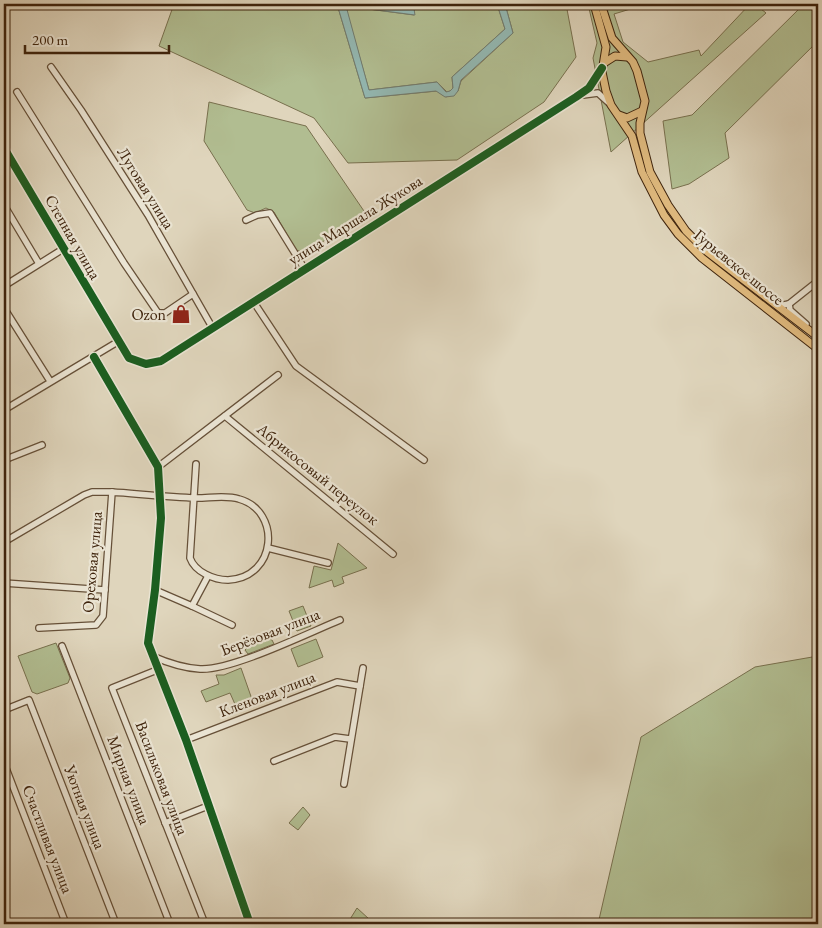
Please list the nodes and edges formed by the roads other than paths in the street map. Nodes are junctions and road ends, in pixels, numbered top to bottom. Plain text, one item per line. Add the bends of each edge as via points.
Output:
1 (594, 4) edge
2 (601, 4) edge
3 (628, 57) junction
4 (603, 66) junction
5 (51, 67) dead end
6 (17, 92) dead end
7 (576, 97) junction
8 (611, 105) junction
9 (642, 111) junction
10 (619, 115) junction
11 (4, 148) edge
12 (4, 206) edge
13 (246, 220) dead end
14 (63, 249) junction
15 (38, 262) junction
16 (304, 268) junction
17 (818, 280) edge
18 (4, 286) edge
19 (193, 294) junction
20 (253, 301) junction
21 (788, 304) junction
22 (778, 306) junction
23 (4, 308) edge
24 (212, 328) junction
25 (818, 337) edge
26 (119, 341) junction
27 (818, 349) edge
28 (94, 357) junction
29 (278, 375) dead end
30 (50, 381) junction
31 (4, 410) edge
32 (225, 416) junction
33 (42, 445) dead end
34 (4, 460) edge
35 (424, 460) dead end
36 (196, 464) dead end
37 (158, 467) junction
38 (112, 492) junction
39 (161, 495) junction
40 (194, 498) junction
41 (4, 542) edge
42 (268, 548) junction
43 (393, 554) dead end
44 (328, 563) dead end
45 (208, 576) junction
46 (4, 583) edge
47 (105, 590) junction
48 (155, 590) junction
49 (192, 606) junction
50 (340, 620) dead end
51 (232, 625) dead end
52 (39, 628) dead end
53 (62, 646) dead end
54 (152, 656) junction
55 (363, 668) dead end
56 (157, 670) junction
57 (360, 686) junction
58 (4, 710) edge
59 (350, 739) junction
60 (186, 740) junction
61 (274, 761) dead end
62 (4, 763) edge
63 (344, 784) dead end
64 (208, 806) junction
65 (165, 823) junction
66 (66, 924) edge
67 (116, 924) edge
68 (170, 924) edge
69 (205, 924) edge
70 (249, 924) edge

1 - 4 main road via 606,47
2 - 3 main road, Гурьевское шоссе via 612,38
3 - 4 main road via 615,56
3 - 9 main road, Гурьевское шоссе via 637,71 644,98
4 - 7 street, улица Маршала Жукова via 590,88
4 - 8 main road
5 - 19 street, Луговая улица via 148,215
6 - 19 street via 158,313 165,313
7 - 8 street, улица Маршала Жукова via 598,94
7 - 16 street, улица Маршала Жукова
8 - 10 main road, Гурьевское шоссе
9 - 10 main road via 627,118
9 - 22 main road, Гурьевское шоссе via 640,133 650,172 674,216 706,251
10 - 27 main road, Гурьевское шоссе via 632,136 642,172 653,195 678,234 702,258
11 - 14 street, Степная улица
12 - 15 street
13 - 16 street via 270,213
14 - 15 street
14 - 26 street, Степная улица
15 - 18 street
16 - 20 street, улица Маршала Жукова
17 - 21 street
19 - 24 street, Луговая улица
20 - 24 street, улица Маршала Жукова
20 - 35 street via 296,366
21 - 22 street
21 - 25 street via 790,310
22 - 25 main road, Гурьевское шоссе
23 - 30 street
24 - 26 street, улица Маршала Жукова via 161,361 146,364 128,358
26 - 28 street
28 - 30 street
28 - 37 street
29 - 32 street
30 - 31 street
32 - 37 street
32 - 43 street, Абрикосовый переулок
33 - 34 street
36 - 40 street
37 - 39 street
38 - 39 street, Ореховая улица
38 - 41 street via 84,495
38 - 47 street, Ореховая улица
39 - 40 street, Ореховая улица
39 - 48 street
40 - 42 street via 238,498 255,506 265,519
40 - 45 street via 190,558 192,564
42 - 44 street
42 - 45 street via 261,565 250,575 231,580
45 - 49 street
46 - 47 street
47 - 52 street, Ореховая улица via 101,622
48 - 49 street
48 - 54 street via 148,643
49 - 51 street
50 - 54 street, Берёзовая улица via 222,667 201,669 172,665
53 - 68 street, Мирная улица
54 - 56 street
55 - 57 street
56 - 60 street
56 - 65 street, Васильковая улица via 112,688
57 - 59 street
57 - 60 street, Кленовая улица via 337,682
58 - 67 street, Уютная улица via 29,700
59 - 61 street via 335,737
59 - 63 street
60 - 64 street
62 - 66 street, Счастливая улица
64 - 65 street
64 - 70 street
65 - 69 street, Васильковая улица

